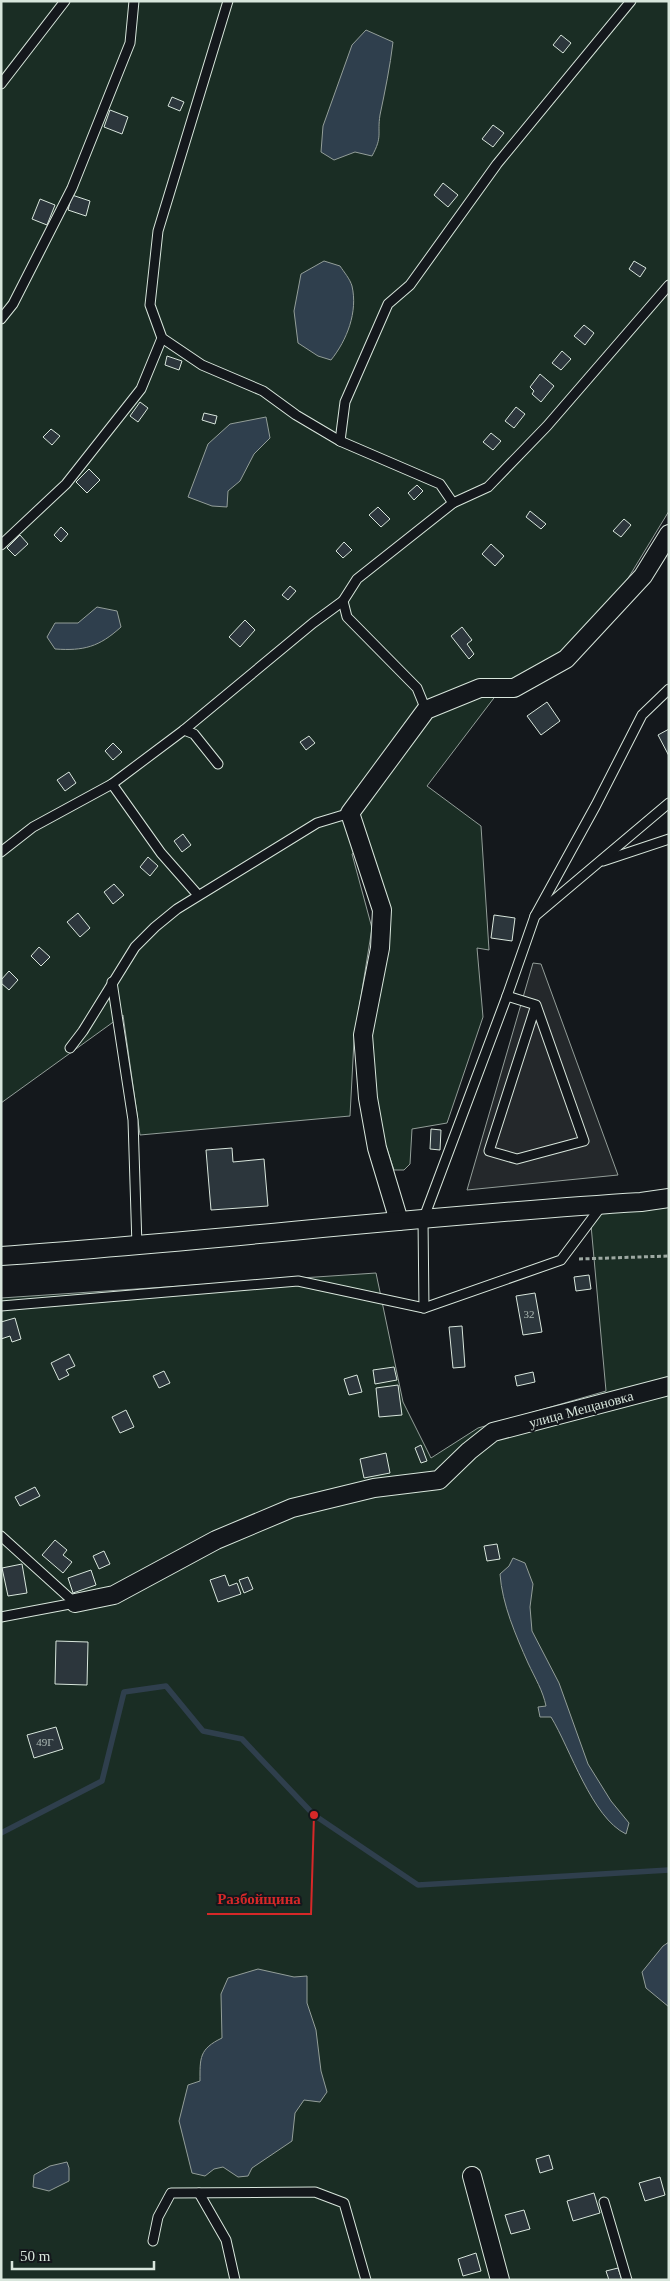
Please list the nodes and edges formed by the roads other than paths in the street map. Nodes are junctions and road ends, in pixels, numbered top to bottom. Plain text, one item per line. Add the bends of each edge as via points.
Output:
1 (65, 1) edge
2 (134, 1) edge
3 (228, 1) edge
4 (630, 1) edge
5 (1, 84) edge
6 (669, 285) edge
7 (1, 319) edge
8 (162, 338) junction
9 (340, 441) junction
10 (453, 503) junction
11 (669, 534) edge
12 (1, 545) edge
13 (343, 601) junction
14 (669, 689) edge
15 (426, 710) junction
16 (184, 730) junction
17 (218, 764) dead end
18 (112, 784) junction
19 (669, 803) edge
20 (350, 813) junction
21 (669, 839) edge
22 (1, 852) edge
23 (599, 862) junction
24 (198, 895) junction
25 (535, 916) junction
26 (112, 982) junction
27 (507, 996) junction
28 (536, 1005) junction
29 (70, 1048) dead end
30 (669, 1198) edge
31 (603, 1204) junction
32 (423, 1220) junction
33 (399, 1221) junction
34 (137, 1246) junction
35 (1, 1256) edge
36 (1, 1306) edge
37 (424, 1308) junction
38 (669, 1386) edge
39 (1, 1536) edge
40 (75, 1603) junction
41 (1, 1617) edge
42 (472, 2176) dead end
43 (199, 2192) junction
44 (604, 2202) dead end
45 (153, 2241) dead end
46 (235, 2280) edge
47 (366, 2280) edge
48 (500, 2280) edge
49 (627, 2280) edge

1 - 5 lane
2 - 7 lane via 130,43 72,188 13,304
3 - 8 lane via 158,232 150,305
4 - 9 lane via 497,164 410,285 388,304 345,402
6 - 10 lane via 547,426 488,487
8 - 9 lane via 202,364 263,390 296,415
8 - 12 lane via 140,389 66,484
9 - 10 lane via 440,484
10 - 13 lane via 357,579
11 - 15 street via 643,576 566,659 514,688 480,688
13 - 15 lane via 347,617 416,688
13 - 16 lane
14 - 25 lane via 642,715
15 - 20 street
16 - 17 lane via 194,734
16 - 18 lane
18 - 22 lane via 32,827
18 - 24 lane via 161,853
19 - 23 lane
20 - 24 lane via 317,823
20 - 33 street via 382,910 380,948 363,1035 368,1098 377,1148
21 - 23 lane
23 - 25 lane
24 - 26 lane via 177,909 135,947
25 - 27 lane
26 - 29 lane
26 - 34 lane via 133,1120
27 - 28 lane
27 - 32 lane
28 - 28 lane via 584,1141 517,1159 489,1151
30 - 31 street
31 - 32 street
31 - 37 lane via 562,1260
32 - 33 street
32 - 37 lane
33 - 34 street
34 - 35 street
36 - 37 lane via 298,1281
38 - 40 street, улица Мещановка via 493,1432 468,1450 438,1480 374,1488 292,1508 216,1540 114,1595
39 - 40 lane
40 - 41 lane
42 - 48 street
43 - 45 lane via 171,2193 158,2217
43 - 46 lane via 226,2240
43 - 47 lane via 315,2192 344,2204
44 - 49 lane

